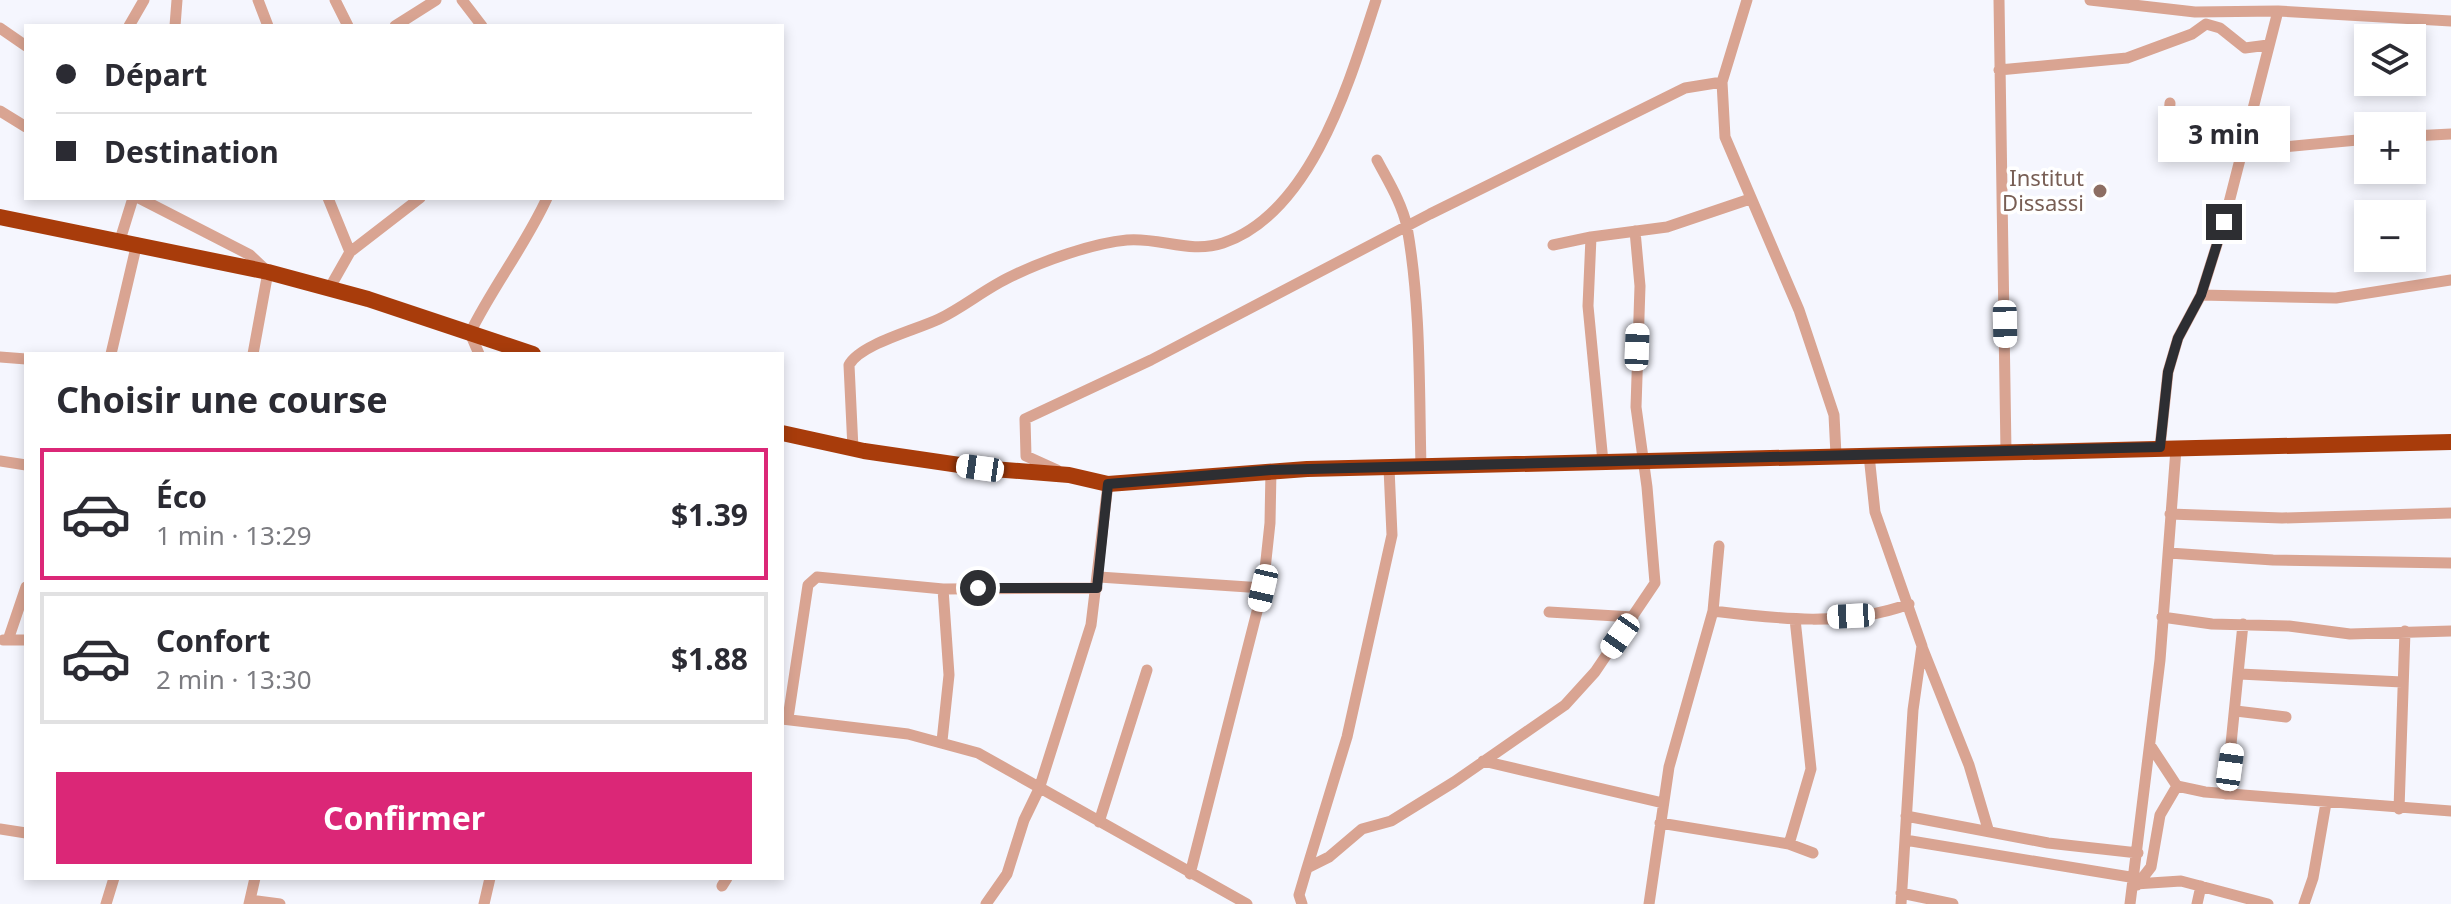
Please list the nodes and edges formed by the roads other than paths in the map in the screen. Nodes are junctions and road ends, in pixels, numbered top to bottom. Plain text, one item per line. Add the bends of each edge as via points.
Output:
1 (144, 0) edge
2 (177, 0) edge
3 (258, 0) edge
4 (335, 0) edge
5 (436, 0) edge
6 (462, 0) edge
7 (1376, 0) edge
8 (1747, 0) edge
9 (1999, 0) edge
10 (2090, 0) edge
11 (2278, 11) junction
12 (2451, 21) edge
13 (130, 24) edge
14 (175, 24) edge
15 (267, 24) edge
16 (347, 24) edge
17 (398, 24) edge
18 (480, 24) edge
19 (0, 28) edge
20 (24, 45) edge
21 (2268, 45) junction
22 (1999, 70) junction
23 (1722, 82) junction
24 (2170, 103) dead end
25 (0, 111) edge
26 (24, 126) edge
27 (2451, 134) edge
28 (2426, 135) edge
29 (2354, 140) edge
30 (2242, 151) junction
31 (1377, 160) dead end
32 (1750, 199) junction
33 (133, 200) edge
34 (143, 200) edge
35 (329, 200) edge
36 (417, 200) edge
37 (546, 200) edge
38 (0, 217) edge
39 (1407, 225) junction
40 (1635, 231) junction
41 (1591, 237) junction
42 (128, 242) junction
43 (1553, 245) dead end
44 (350, 252) junction
45 (268, 272) junction
46 (2451, 280) edge
47 (329, 289) junction
48 (2201, 295) junction
49 (470, 333) junction
50 (111, 352) edge
51 (253, 352) edge
52 (478, 352) edge
53 (527, 352) edge
54 (0, 357) edge
55 (24, 359) edge
56 (784, 433) edge
57 (2451, 442) edge
58 (2168, 448) junction
59 (853, 449) junction
60 (2006, 452) junction
61 (1836, 455) junction
62 (1869, 455) junction
63 (0, 461) edge
64 (1644, 461) junction
65 (1603, 462) junction
66 (24, 465) edge
67 (1421, 467) junction
68 (1389, 468) junction
69 (1271, 470) junction
70 (1069, 475) junction
71 (1108, 484) junction
72 (2451, 513) edge
73 (2170, 514) junction
74 (1719, 546) dead end
75 (2169, 553) junction
76 (2451, 563) edge
77 (1098, 583) junction
78 (1263, 588) junction
79 (943, 589) junction
80 (24, 592) edge
81 (1909, 604) junction
82 (1713, 611) junction
83 (1549, 612) dead end
84 (1633, 617) junction
85 (2162, 617) junction
86 (1795, 619) junction
87 (2243, 624) junction
88 (2405, 631) junction
89 (2451, 631) edge
90 (4, 640) edge
91 (1922, 646) junction
92 (1147, 670) dead end
93 (2240, 674) junction
94 (2402, 682) junction
95 (2236, 711) junction
96 (2286, 717) dead end
97 (785, 718) edge
98 (942, 741) junction
99 (2150, 745) junction
100 (1483, 761) junction
101 (2177, 786) junction
102 (1039, 789) junction
103 (2226, 794) junction
104 (1663, 803) junction
105 (2326, 803) junction
106 (2399, 809) junction
107 (2451, 811) edge
108 (1906, 816) junction
109 (1099, 822) junction
110 (1660, 823) junction
111 (0, 829) edge
112 (1988, 829) junction
113 (24, 833) edge
114 (1905, 840) junction
115 (1789, 844) junction
116 (1813, 853) dead end
117 (2138, 853) junction
118 (1307, 868) junction
119 (1190, 874) junction
120 (113, 880) edge
121 (255, 880) edge
122 (490, 880) edge
123 (2136, 882) junction
124 (2201, 886) junction
125 (1901, 898) edge
126 (2248, 901) edge
127 (250, 902) edge
128 (106, 904) edge
129 (280, 904) edge
130 (484, 904) edge
131 (986, 904) edge
132 (1247, 904) edge
133 (1302, 904) edge
134 (1649, 904) edge
135 (1953, 904) edge
136 (2130, 904) edge
137 (2197, 904) edge
138 (2268, 904) edge
139 (2304, 904) edge

1 - 13 street
2 - 14 street
3 - 15 street
4 - 16 street
5 - 17 street
6 - 18 street
7 - 59 street via 1325,137 1271,214 1223,243 1200,248 1128,240 1054,259 864,352 849,365
8 - 23 street
9 - 22 street
10 - 11 street via 2195,12
11 - 12 street
11 - 21 street
19 - 20 street
21 - 22 street via 2245,48 2206,24 2127,58
21 - 30 street
22 - 60 street
23 - 32 street via 1725,137
23 - 39 street via 1685,88
24 - 30 street via 2167,144
25 - 26 street
27 - 28 street
29 - 30 street
30 - 48 street
31 - 39 street
32 - 40 street via 1667,227
32 - 61 street via 1799,310 1824,383 1834,415
33 - 42 street
34 - 45 street via 250,255
35 - 44 street
36 - 44 street
37 - 49 street
38 - 42 highway
39 - 67 street via 1418,341
39 - 70 street via 1151,360 1025,419 1026,456
40 - 41 street
40 - 64 street via 1640,286 1636,407
41 - 43 street
41 - 65 street via 1588,306
42 - 45 highway
42 - 50 street
44 - 47 street
45 - 47 highway
45 - 51 street
46 - 48 street via 2336,298
47 - 49 highway
48 - 58 street via 2178,338 2168,372
49 - 52 street
49 - 53 highway
54 - 55 street
56 - 59 highway
57 - 58 highway
58 - 60 highway
58 - 73 street
59 - 70 highway
60 - 62 highway
61 - 62 highway
61 - 64 highway
62 - 81 street via 1875,512
63 - 66 street
64 - 65 highway
64 - 84 street via 1655,583
65 - 67 highway
67 - 68 highway
68 - 69 highway
68 - 118 street via 1392,535 1347,737
69 - 71 highway
69 - 78 street
70 - 71 highway
71 - 77 street
72 - 73 street via 2282,518
73 - 75 street
74 - 82 street
75 - 76 street
75 - 85 street
77 - 78 street
77 - 79 street
77 - 102 street via 1091,625
78 - 119 street
79 - 97 street via 812,580
79 - 98 street via 949,675
80 - 90 street
81 - 86 street via 1879,615
81 - 91 street
82 - 86 street
82 - 104 street
83 - 84 street
84 - 100 street via 1565,705
85 - 87 street
85 - 99 street
86 - 115 street via 1811,769
87 - 88 street via 2350,634
87 - 93 street
88 - 89 street
88 - 94 street
91 - 108 street
91 - 112 street
92 - 109 street
93 - 94 street
93 - 95 street
94 - 106 street
95 - 96 street
95 - 103 street
97 - 98 street
98 - 102 street via 978,753
99 - 101 street
99 - 117 street
100 - 104 street
100 - 118 street via 1391,821 1362,829
101 - 103 street
101 - 123 street via 2160,815 2151,867
102 - 109 street
102 - 131 street via 1007,874
103 - 105 street
104 - 110 street
105 - 106 street
105 - 139 street
106 - 107 street
108 - 112 street
108 - 114 street
109 - 119 street
110 - 115 street
110 - 134 street
111 - 113 street
112 - 117 street via 2048,843
114 - 123 street
114 - 125 street
115 - 116 street
117 - 123 street
118 - 133 street via 1299,895
119 - 132 street
120 - 128 street
121 - 127 street
122 - 130 street
123 - 124 street
123 - 136 street
124 - 126 street
124 - 137 street
125 - 135 street
126 - 138 street
127 - 129 street

